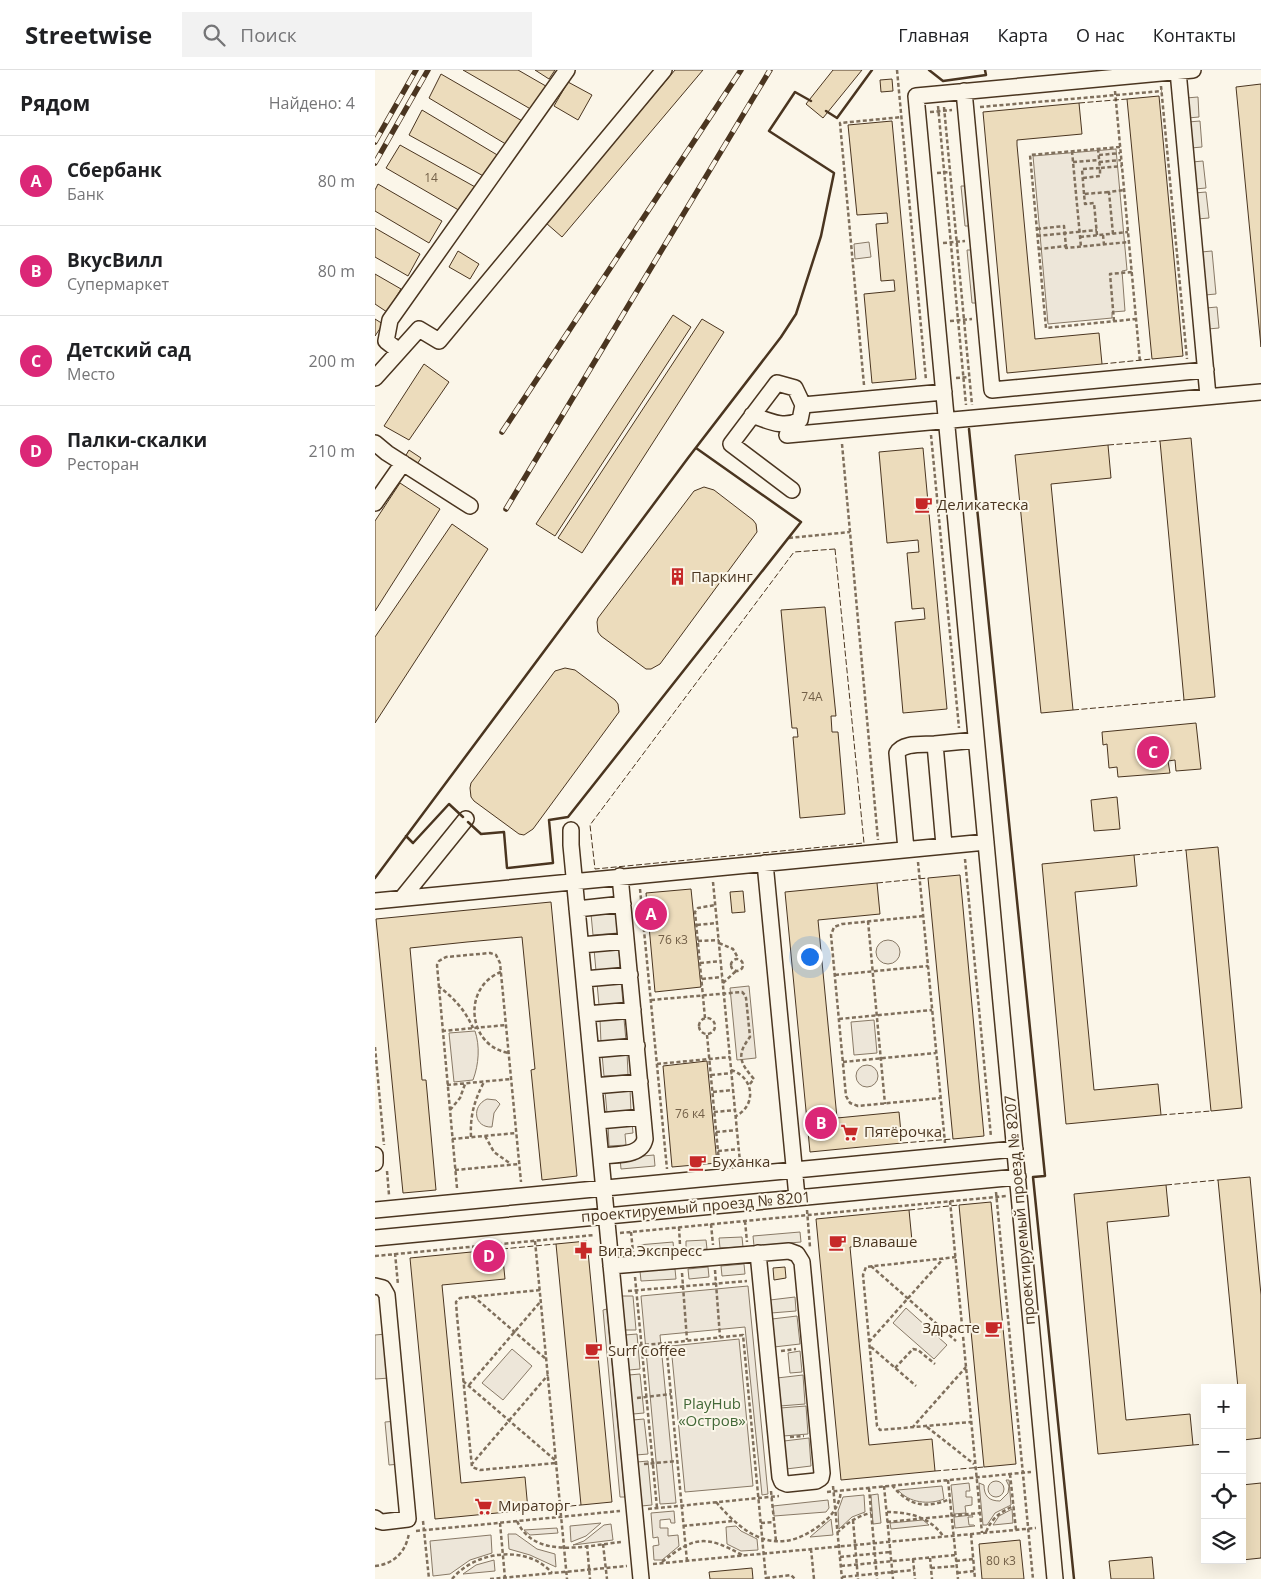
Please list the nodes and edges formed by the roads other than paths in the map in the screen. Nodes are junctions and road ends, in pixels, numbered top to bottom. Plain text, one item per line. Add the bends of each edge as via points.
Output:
1 (567, 70) edge
2 (664, 70) edge
3 (1185, 71) edge
4 (964, 91) junction
5 (399, 351) junction
6 (1205, 370) junction
7 (375, 378) edge
8 (944, 392) junction
9 (1261, 392) edge
10 (1208, 396) junction
11 (803, 405) junction
12 (752, 415) junction
13 (947, 421) junction
14 (787, 435) dead end
15 (375, 443) edge
16 (403, 463) junction
17 (792, 490) dead end
18 (375, 503) edge
19 (470, 506) dead end
20 (976, 740) junction
21 (935, 744) junction
22 (466, 820) dead end
23 (571, 830) dead end
24 (986, 842) junction
25 (944, 845) junction
26 (906, 849) junction
27 (765, 863) junction
28 (620, 876) junction
29 (575, 881) junction
30 (403, 897) junction
31 (375, 900) edge
32 (623, 904) junction
33 (577, 908) junction
34 (627, 941) junction
35 (581, 945) junction
36 (630, 975) junction
37 (584, 979) junction
38 (633, 1010) junction
39 (587, 1014) junction
40 (637, 1046) junction
41 (591, 1050) junction
42 (640, 1082) junction
43 (594, 1086) junction
44 (643, 1117) junction
45 (597, 1121) junction
46 (1015, 1149) junction
47 (601, 1156) junction
48 (795, 1170) junction
49 (1017, 1177) junction
50 (604, 1188) junction
51 (797, 1197) junction
52 (375, 1210) edge
53 (607, 1216) junction
54 (375, 1238) edge
55 (758, 1253) junction
56 (611, 1266) junction
57 (375, 1286) edge
58 (375, 1518) edge
59 (641, 1572) edge
60 (1055, 1579) edge

1 - 5 street via 390,320 386,341
2 - 5 street via 439,341 419,330
3 - 4 street
3 - 6 street via 1179,89
4 - 6 street via 992,390
4 - 8 street, проектируемый проезд № 8207 via 917,96
5 - 7 street
6 - 10 street
8 - 11 street
8 - 13 street, проектируемый проезд № 8207
9 - 10 street
10 - 13 street
11 - 12 street via 800,420 791,425
11 - 12 street via 795,388 777,383
12 - 17 street via 731,444
13 - 14 street
13 - 20 street, проектируемый проезд № 8207
15 - 16 street
16 - 18 street
16 - 19 street
20 - 21 street
20 - 24 street, проектируемый проезд № 8207
21 - 25 street
21 - 26 street via 905,746 897,754
22 - 30 street
23 - 29 street
24 - 25 street
24 - 46 street, проектируемый проезд № 8207
25 - 26 street
26 - 27 street
27 - 28 street via 713,874 639,882
27 - 48 street
28 - 29 street
28 - 32 street
29 - 30 street
29 - 33 street
30 - 31 street
32 - 33 street
32 - 34 street
33 - 35 street
34 - 35 street
34 - 36 street
35 - 37 street
36 - 37 street
36 - 38 street
37 - 39 street
38 - 39 street
38 - 40 street
39 - 41 street
40 - 41 street
40 - 42 street
41 - 43 street
42 - 43 street
42 - 44 street
43 - 45 street
44 - 45 street
44 - 47 street via 645,1139 640,1149
45 - 47 street
46 - 48 street
46 - 49 street, проектируемый проезд № 8207
47 - 50 street
48 - 50 street
48 - 51 street
49 - 51 street, проектируемый проезд № 8201
49 - 60 street, проектируемый проезд № 8207
50 - 52 street
50 - 53 street
51 - 53 street, проектируемый проезд № 8201
53 - 54 street, проектируемый проезд № 8201
53 - 56 street
55 - 55 street via 781,1480 787,1484 816,1481 822,1476 802,1262 789,1250
55 - 56 street
56 - 59 street
57 - 58 street via 383,1288 387,1295 409,1519 383,1522

